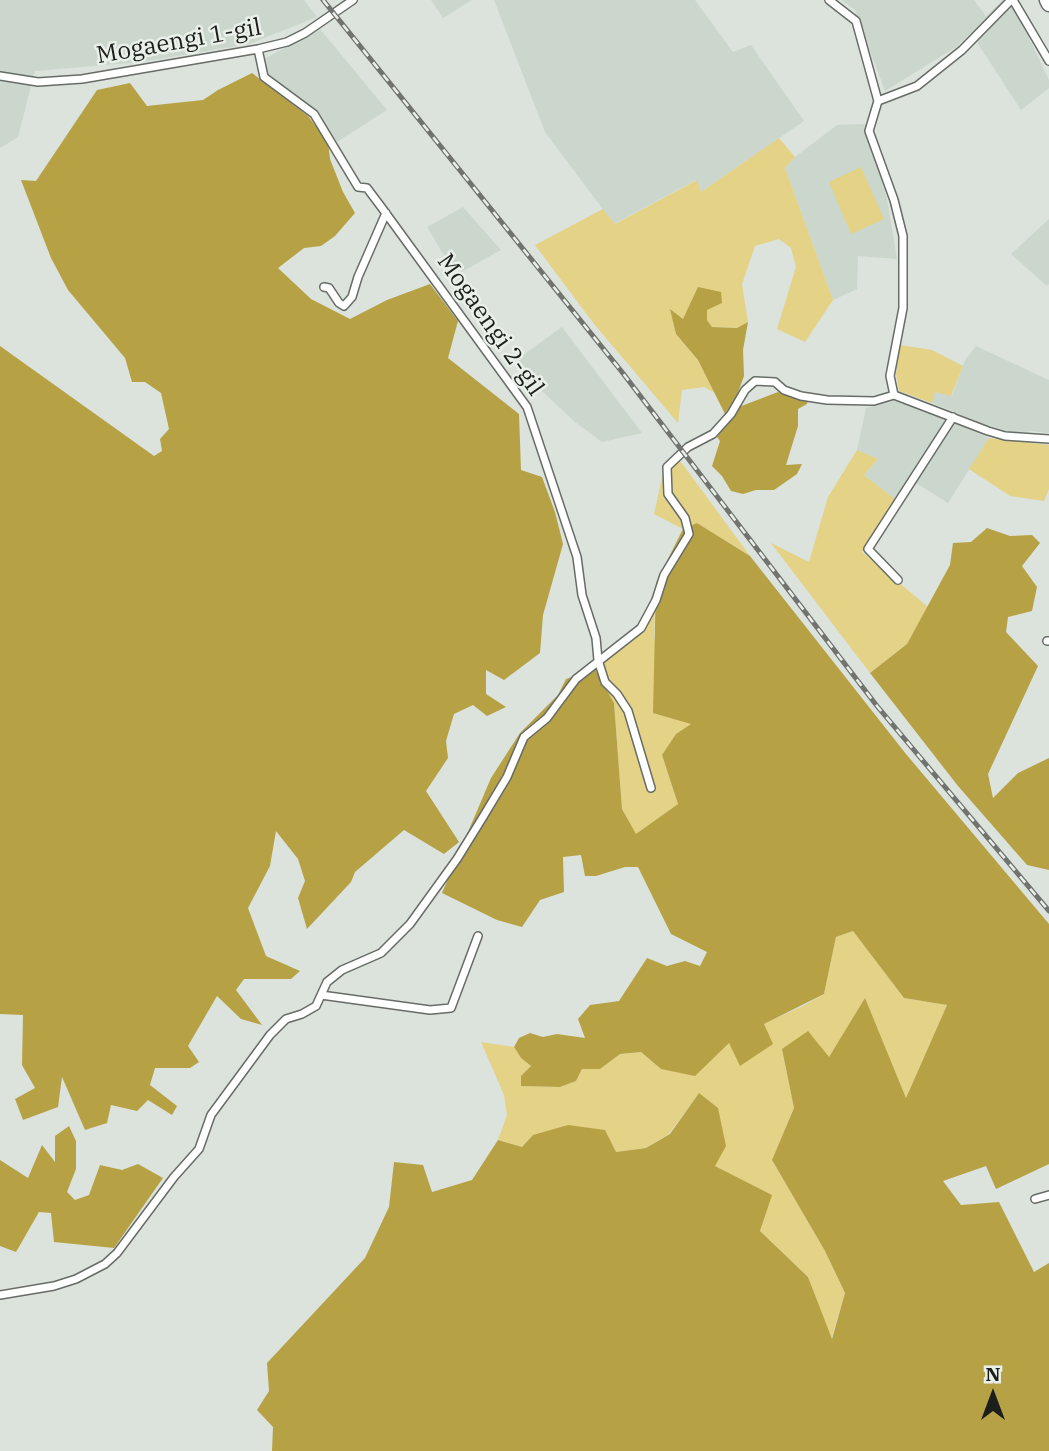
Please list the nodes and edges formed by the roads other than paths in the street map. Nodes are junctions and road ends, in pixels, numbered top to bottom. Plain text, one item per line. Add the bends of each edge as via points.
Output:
1 (354, 0) edge
2 (829, 0) edge
3 (1012, 0) edge
4 (258, 50) junction
5 (1049, 61) edge
6 (0, 76) edge
7 (878, 101) junction
8 (386, 213) junction
9 (324, 286) dead end
10 (894, 395) junction
11 (953, 417) junction
12 (1049, 439) edge
13 (898, 580) dead end
14 (598, 660) junction
15 (651, 788) dead end
16 (478, 936) dead end
17 (321, 995) junction
18 (1049, 1195) edge
19 (1035, 1199) dead end
20 (0, 1295) edge

1 - 4 street, Mogaengi 1-gil via 305,33
2 - 7 street via 856,21
3 - 5 street
3 - 7 street via 962,50 917,86
4 - 6 street, Mogaengi 1-gil via 82,79 38,82
4 - 8 street, Mogaengi 2-gil via 264,77 314,114 358,187 367,188
7 - 10 street via 869,131 903,236 903,308 890,376
8 - 9 street via 352,297 344,306
8 - 14 street, Mogaengi 2-gil via 527,407 577,557
10 - 11 street
10 - 14 street via 874,401 827,400 801,396 775,382 755,381 713,434 688,447 667,467 668,494 685,518 689,534 664,575 641,628
11 - 12 street via 1005,436
11 - 13 street via 868,549
14 - 15 street, Mogaengi 2-gil via 606,682 628,711
14 - 17 street via 524,737 484,817 413,920 381,953 327,982
16 - 17 street via 451,1008 430,1010
17 - 20 street via 316,1006 286,1019 270,1035 211,1115 199,1149 117,1253 76,1279
18 - 19 street

